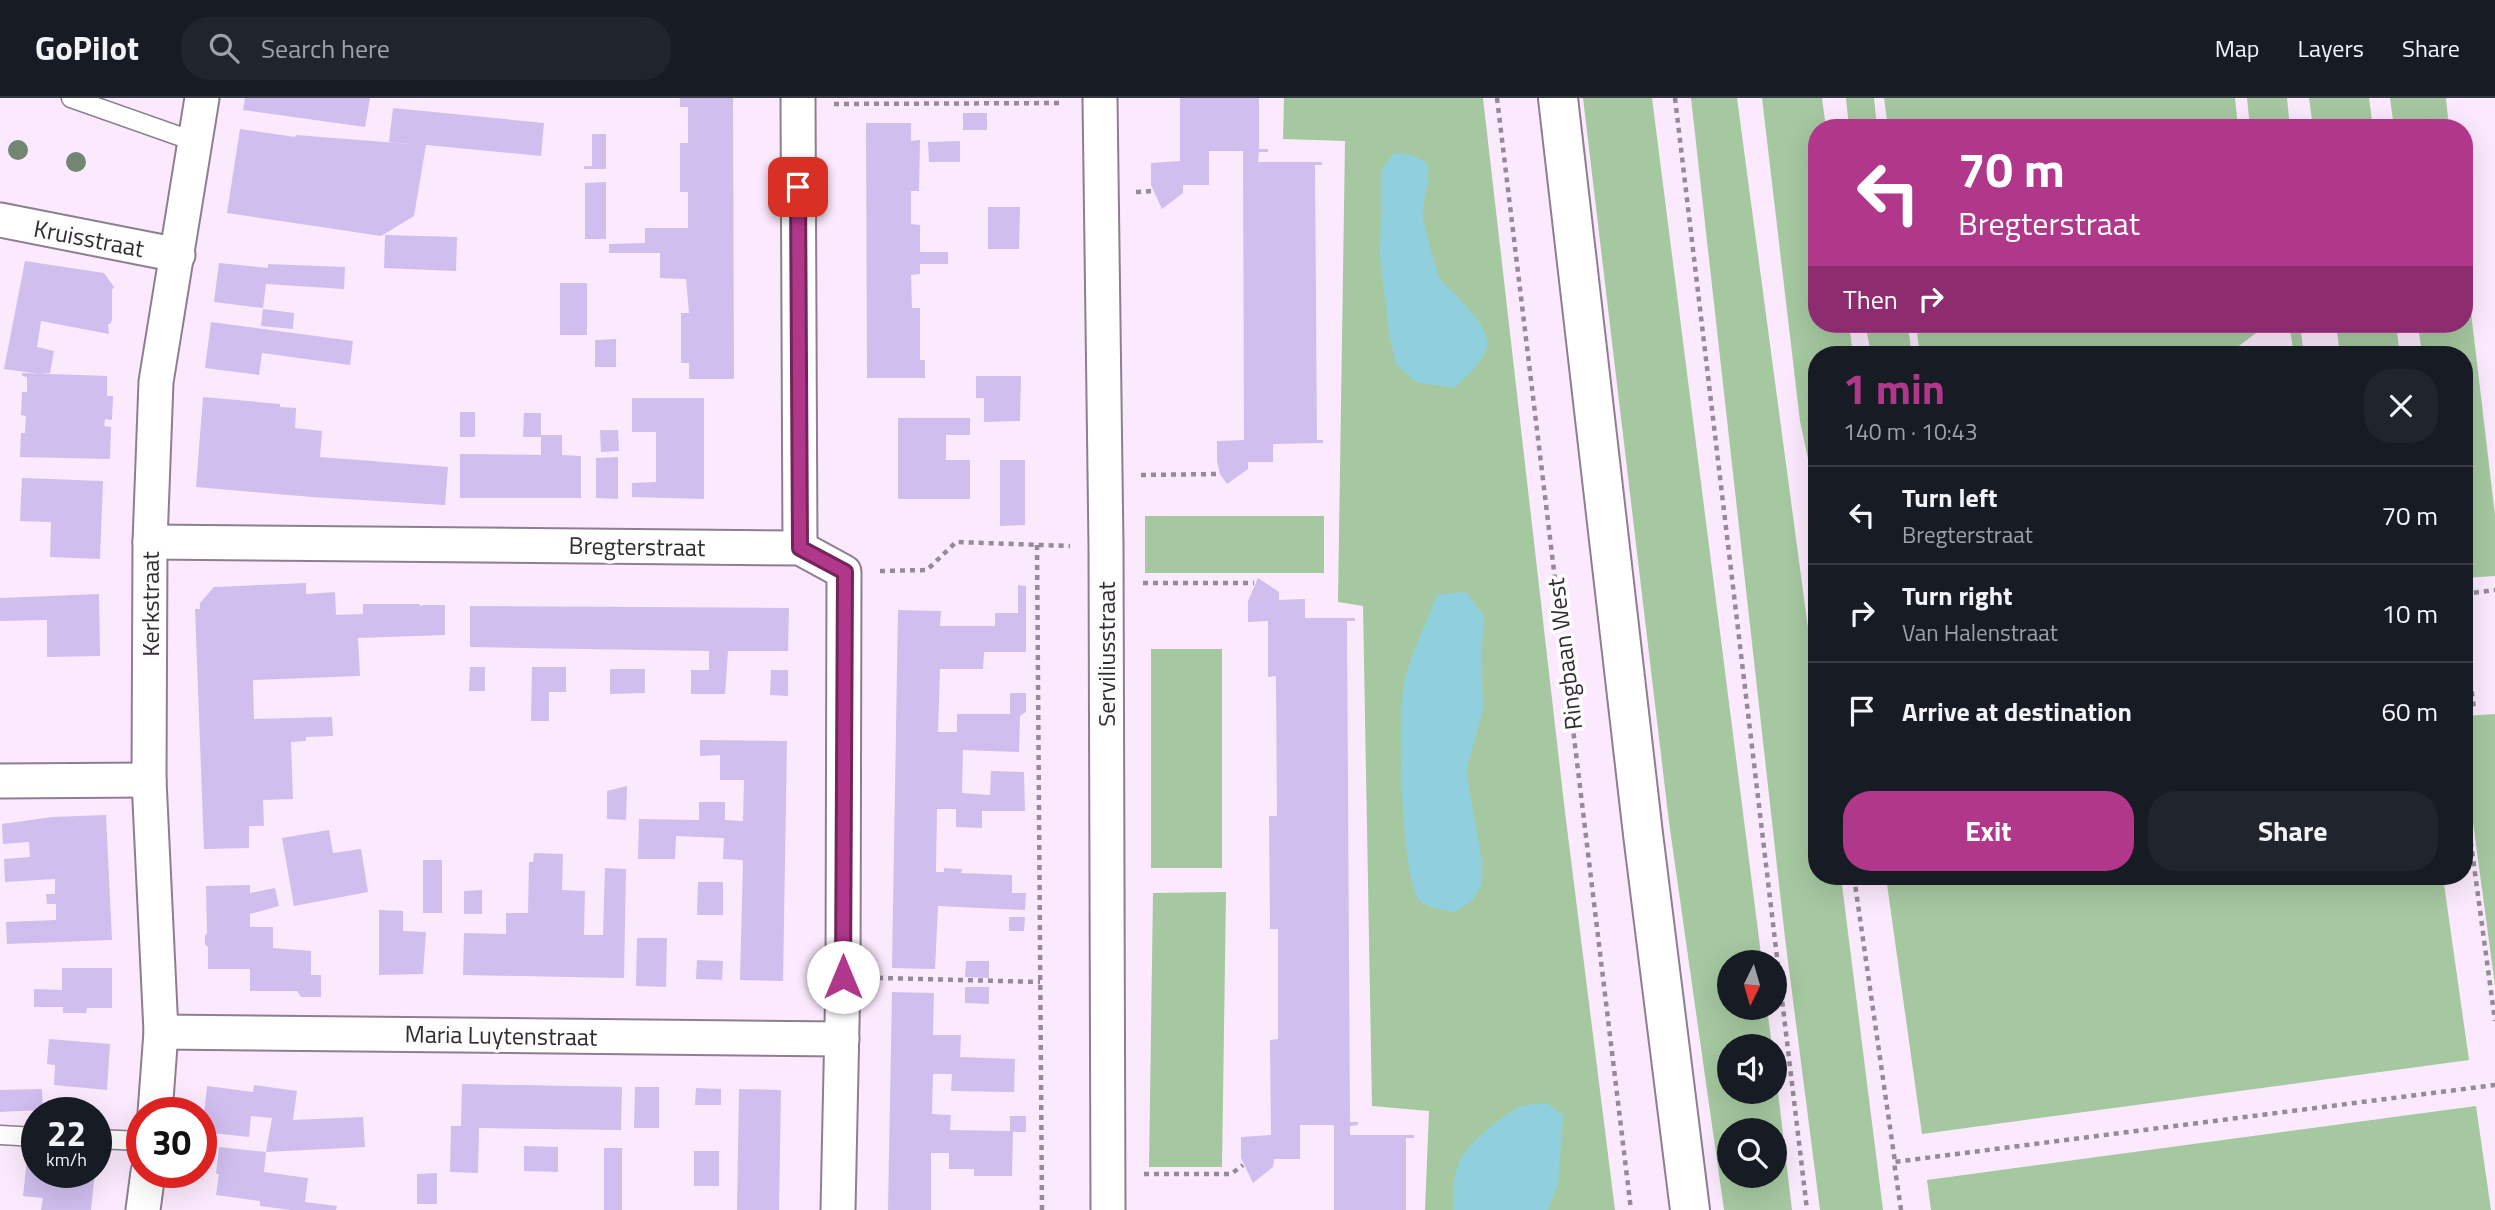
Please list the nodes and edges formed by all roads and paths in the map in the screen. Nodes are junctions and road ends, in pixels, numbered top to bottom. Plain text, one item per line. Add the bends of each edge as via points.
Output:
1 (71, 98) edge
2 (202, 98) edge
3 (1497, 98) edge
4 (1558, 98) edge
5 (1675, 98) edge
6 (1100, 100) edge
7 (798, 101) edge
8 (196, 142) junction
9 (0, 220) edge
10 (178, 255) junction
11 (1220, 474) dead end
12 (1105, 476) junction
13 (150, 542) junction
14 (1037, 545) junction
15 (1106, 547) junction
16 (800, 548) junction
17 (845, 572) junction
18 (1106, 583) junction
19 (1254, 583) dead end
20 (2495, 590) edge
21 (2473, 593) edge
22 (149, 780) junction
23 (0, 782) edge
24 (2473, 858) edge
25 (1855, 885) edge
26 (843, 977) junction
27 (1040, 982) junction
28 (2495, 1021) edge
29 (161, 1032) junction
30 (842, 1039) junction
31 (2495, 1085) edge
32 (156, 1097) edge
33 (0, 1135) edge
34 (21, 1136) edge
35 (1895, 1162) junction
36 (1243, 1165) dead end
37 (1108, 1174) junction
38 (146, 1188) edge
39 (143, 1210) edge
40 (838, 1210) edge
41 (1042, 1210) edge
42 (1108, 1210) edge
43 (1630, 1210) edge
44 (1690, 1210) edge
45 (1807, 1210) edge
46 (1901, 1210) edge

1 - 8 lane
2 - 8 street, Kerkstraat
3 - 43 path, Ringbaan West
4 - 44 main road
5 - 45 path
6 - 7 path
6 - 12 street, Serviliusstraat
7 - 16 street
8 - 10 street, Kerkstraat
9 - 10 street, Kruisstraat
10 - 13 street, Kerkstraat via 156,383
11 - 12 path
12 - 15 street, Serviliusstraat
13 - 16 street, Bregterstraat
13 - 22 street, Kerkstraat
14 - 15 path
14 - 17 path via 956,542 927,570
14 - 27 path
15 - 18 street, Serviliusstraat
16 - 17 street, Bregterstraat
17 - 26 street
18 - 19 path
18 - 37 street, Serviliusstraat
20 - 21 path
22 - 23 street
22 - 29 street, Kerkstraat
24 - 28 path
25 - 35 path
26 - 27 path
26 - 30 street
27 - 41 path
29 - 30 street, Maria Luytenstraat
29 - 32 street, Kerkstraat
30 - 40 street
31 - 35 path
33 - 34 lane
35 - 46 path
36 - 37 path via 1231,1174
37 - 42 street, Serviliusstraat
38 - 39 street

